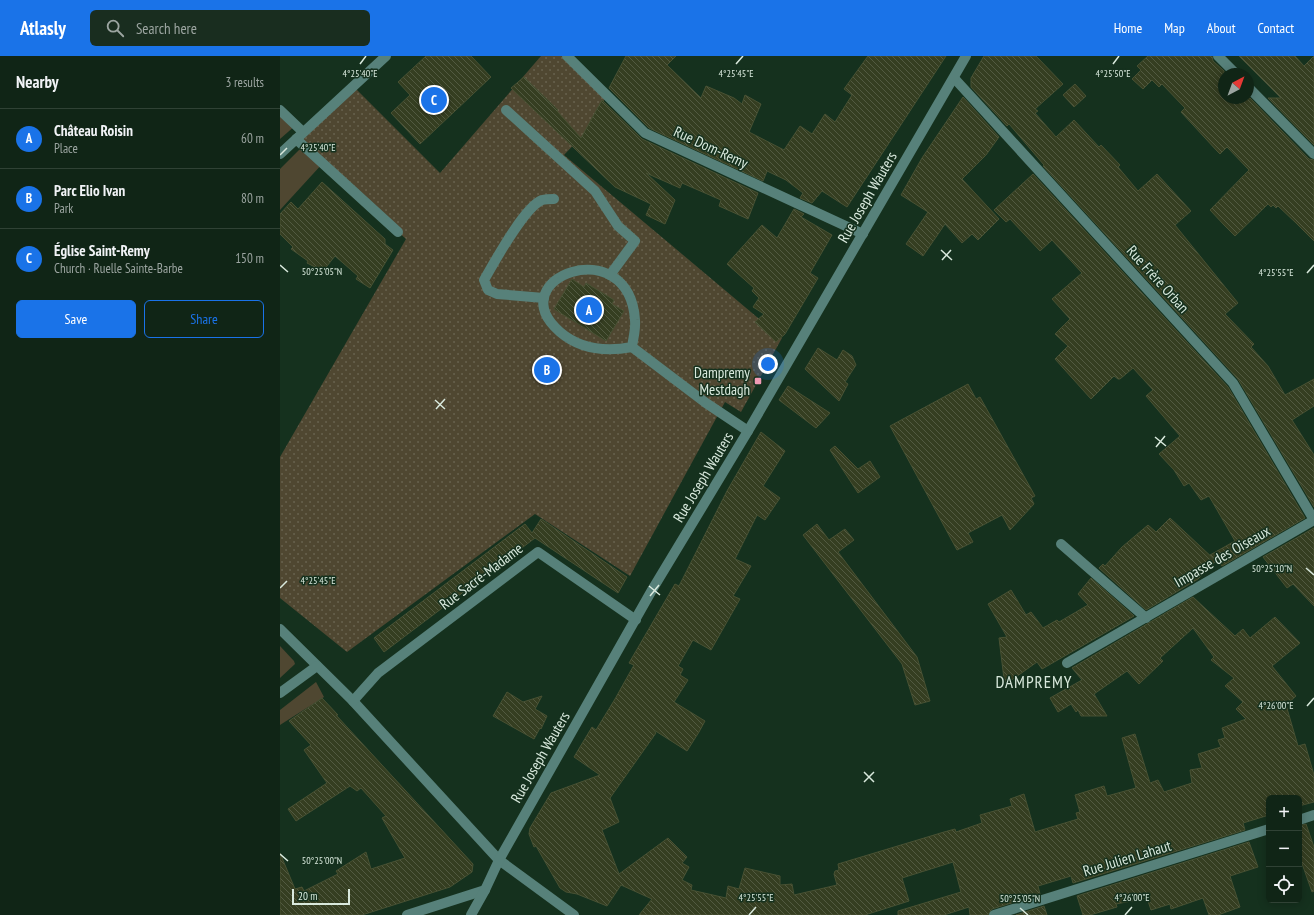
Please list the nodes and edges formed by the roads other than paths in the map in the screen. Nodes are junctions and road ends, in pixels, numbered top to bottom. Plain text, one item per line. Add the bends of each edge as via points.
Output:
1 (386, 56) edge
2 (567, 56) edge
3 (966, 56) edge
4 (1218, 56) edge
5 (1230, 68) edge
6 (954, 78) junction
7 (1254, 93) edge
8 (280, 110) edge
9 (506, 110) dead end
10 (300, 136) junction
11 (280, 154) edge
12 (1314, 154) edge
13 (554, 199) dead end
14 (398, 232) dead end
15 (863, 234) junction
16 (610, 276) junction
17 (544, 298) junction
18 (632, 347) junction
19 (748, 431) junction
20 (1314, 520) edge
21 (1061, 544) dead end
22 (1146, 618) junction
23 (636, 620) junction
24 (280, 629) edge
25 (1067, 663) dead end
26 (316, 666) junction
27 (280, 693) edge
28 (353, 702) junction
29 (1314, 815) edge
30 (1302, 819) edge
31 (1266, 830) edge
32 (499, 860) junction
33 (485, 890) junction
34 (407, 915) edge
35 (470, 915) edge
36 (574, 915) edge
37 (994, 915) edge

1 - 10 street
2 - 15 street, Rue Dom-Remy via 645,132
3 - 6 street, Rue Joseph Wauters
4 - 5 street
6 - 15 street, Rue Joseph Wauters
6 - 20 street, Rue Frère Orban via 1233,383
7 - 12 street
8 - 10 street
9 - 16 street via 595,191 618,226 635,241
10 - 11 street
10 - 14 street
13 - 17 street via 541,201 527,213 484,280 488,290 497,294
15 - 19 street, Rue Joseph Wauters
16 - 17 street via 594,269 579,269 563,274 550,286
16 - 18 street via 624,289 634,309
17 - 18 street via 545,313 553,326 565,337 598,350 613,351
18 - 19 street
19 - 23 street, Rue Joseph Wauters
20 - 22 street, Impasse des Oiseaux
21 - 22 street
22 - 25 street, Impasse des Oiseaux
23 - 28 street, Rue Sacré-Madame via 538,552 378,673
23 - 32 street, Rue Joseph Wauters
24 - 26 street
26 - 27 street
26 - 28 street
28 - 32 street
29 - 30 street
31 - 37 street, Rue Julien Lahaut
32 - 33 street, Rue Joseph Wauters
32 - 36 street
33 - 34 street
33 - 35 street, Rue Joseph Wauters

